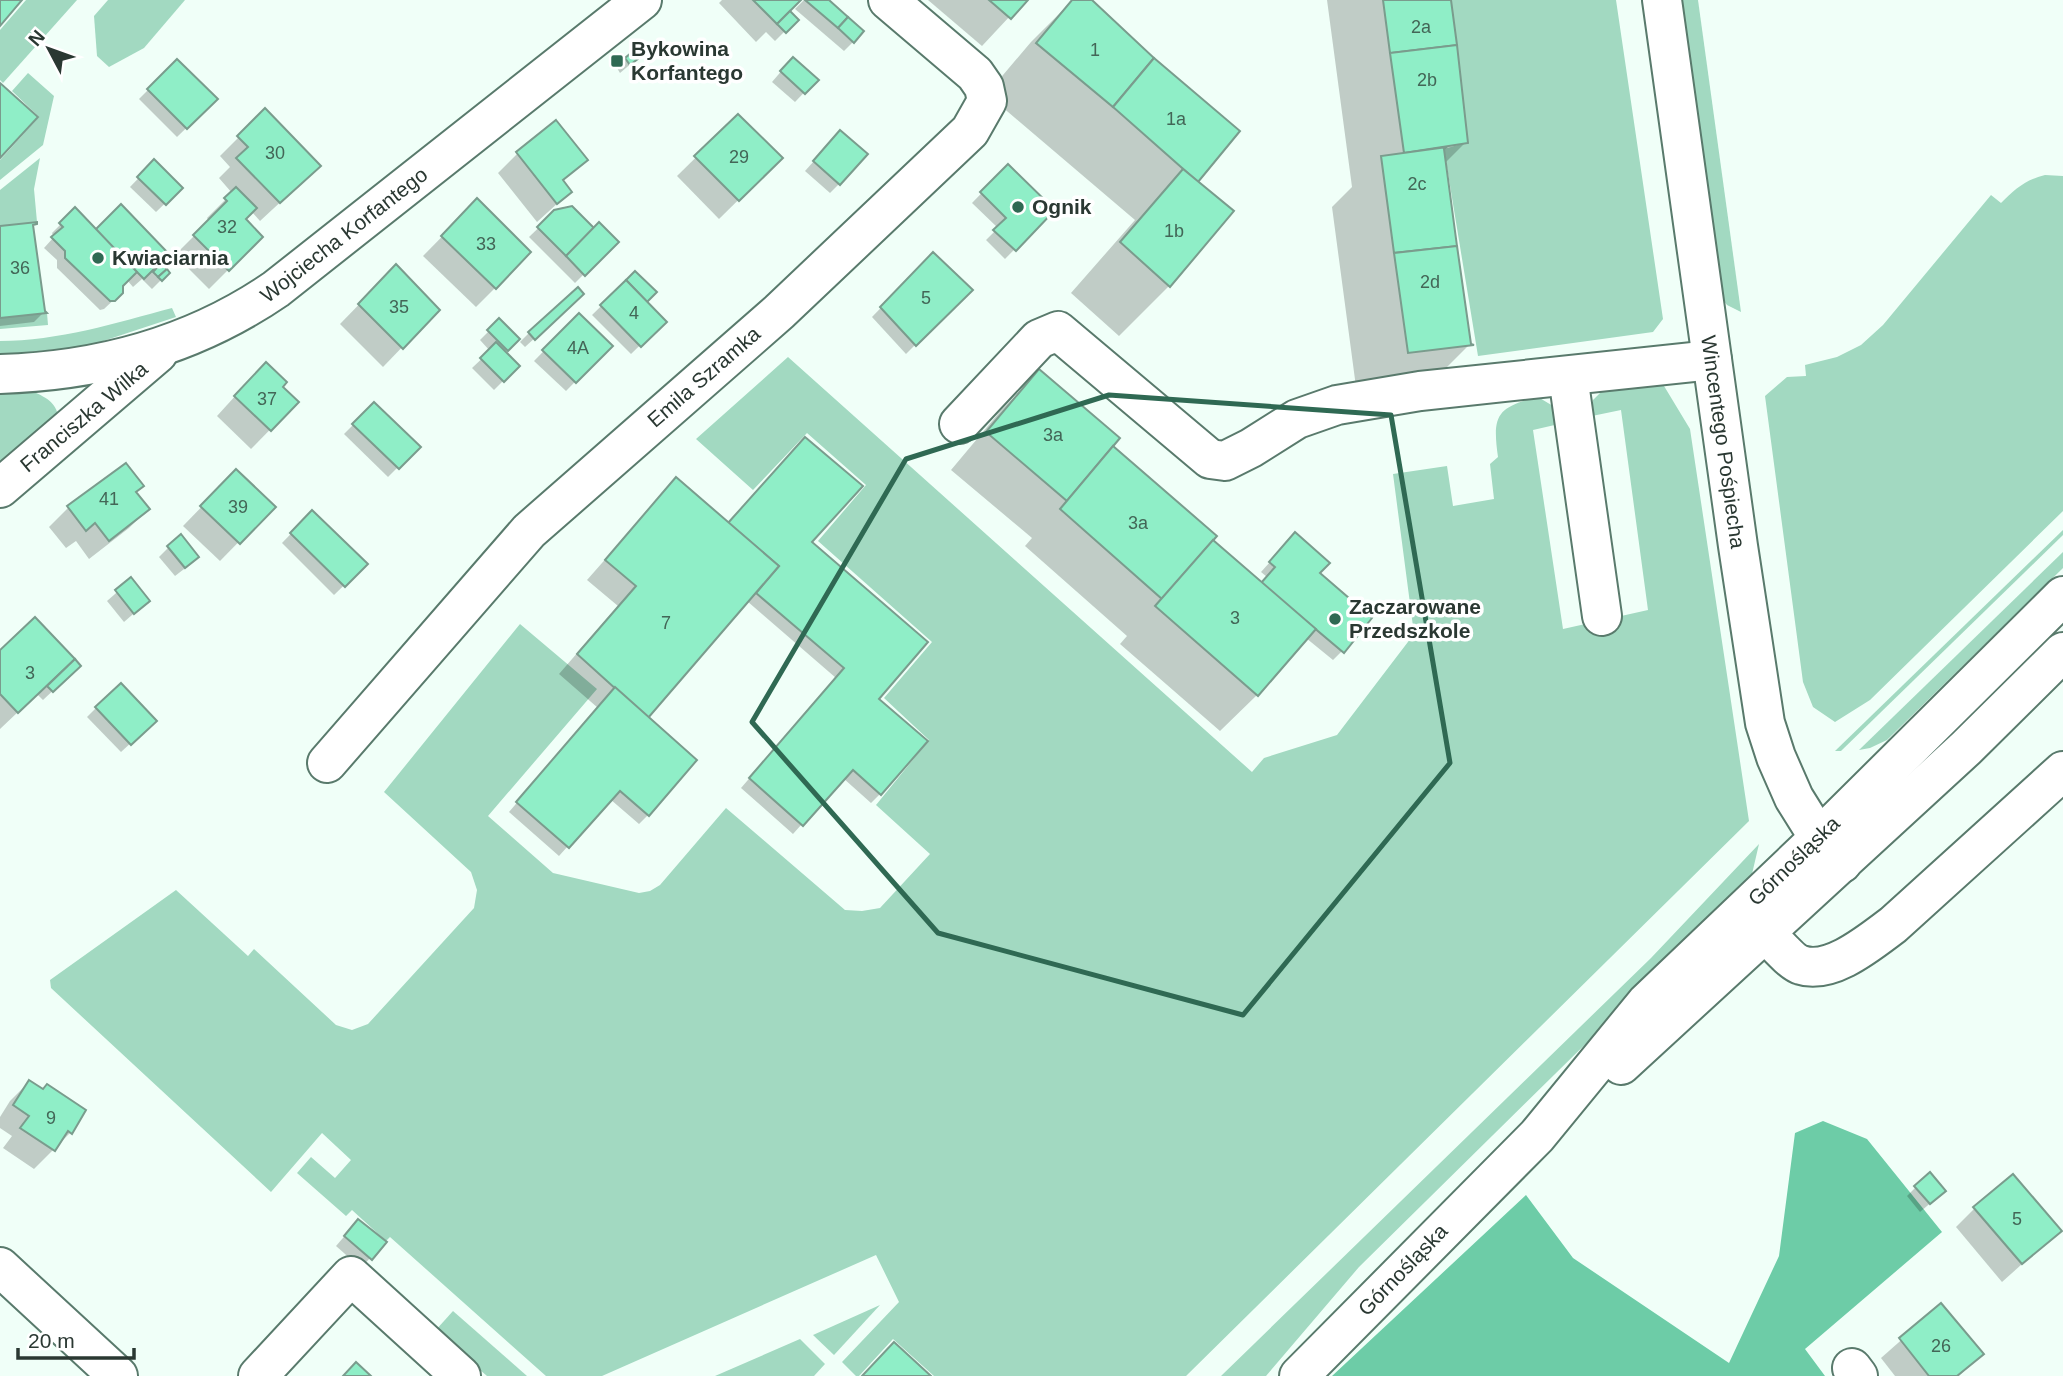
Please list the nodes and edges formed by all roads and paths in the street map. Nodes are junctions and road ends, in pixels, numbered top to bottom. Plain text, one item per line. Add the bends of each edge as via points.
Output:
1 (642, 0) edge
2 (888, 0) edge
3 (1662, 0) edge
4 (167, 345) junction
5 (1712, 360) junction
6 (0, 374) edge
7 (1569, 376) junction
8 (959, 424) dead end
9 (0, 488) edge
10 (2063, 596) edge
11 (1602, 616) dead end
12 (2063, 652) edge
13 (327, 763) dead end
14 (2063, 771) edge
15 (1830, 851) junction
16 (1765, 933) junction
17 (1537, 1136) junction
18 (0, 1267) edge
19 (118, 1376) edge
20 (258, 1376) edge
21 (461, 1376) edge
22 (1299, 1376) edge

1 - 4 street, Wojciecha Korfantego via 276,289 227,320
2 - 13 street, Emila Szramka via 975,74 984,87 987,101 970,131 779,312 528,531
3 - 5 street, Wincentego Pośpiecha
4 - 6 street, Wojciecha Korfantego via 95,365
4 - 9 street, Franciszka Wilka
5 - 7 street
5 - 15 street, Wincentego Pośpiecha via 1765,723 1788,786
7 - 8 street via 1420,391 1337,405 1297,419 1225,461 1210,459 1058,331 1040,340
7 - 11 street
10 - 15 street, Górnośląska
12 - 15 street, Górnośląska via 1966,748
14 - 16 street via 1893,925 1830,965 1799,965
15 - 16 street, Górnośląska
15 - 17 street, Górnośląska via 1646,1003
16 - 17 street, Górnośląska
17 - 22 street, Górnośląska
18 - 19 street
20 - 21 street via 351,1276

